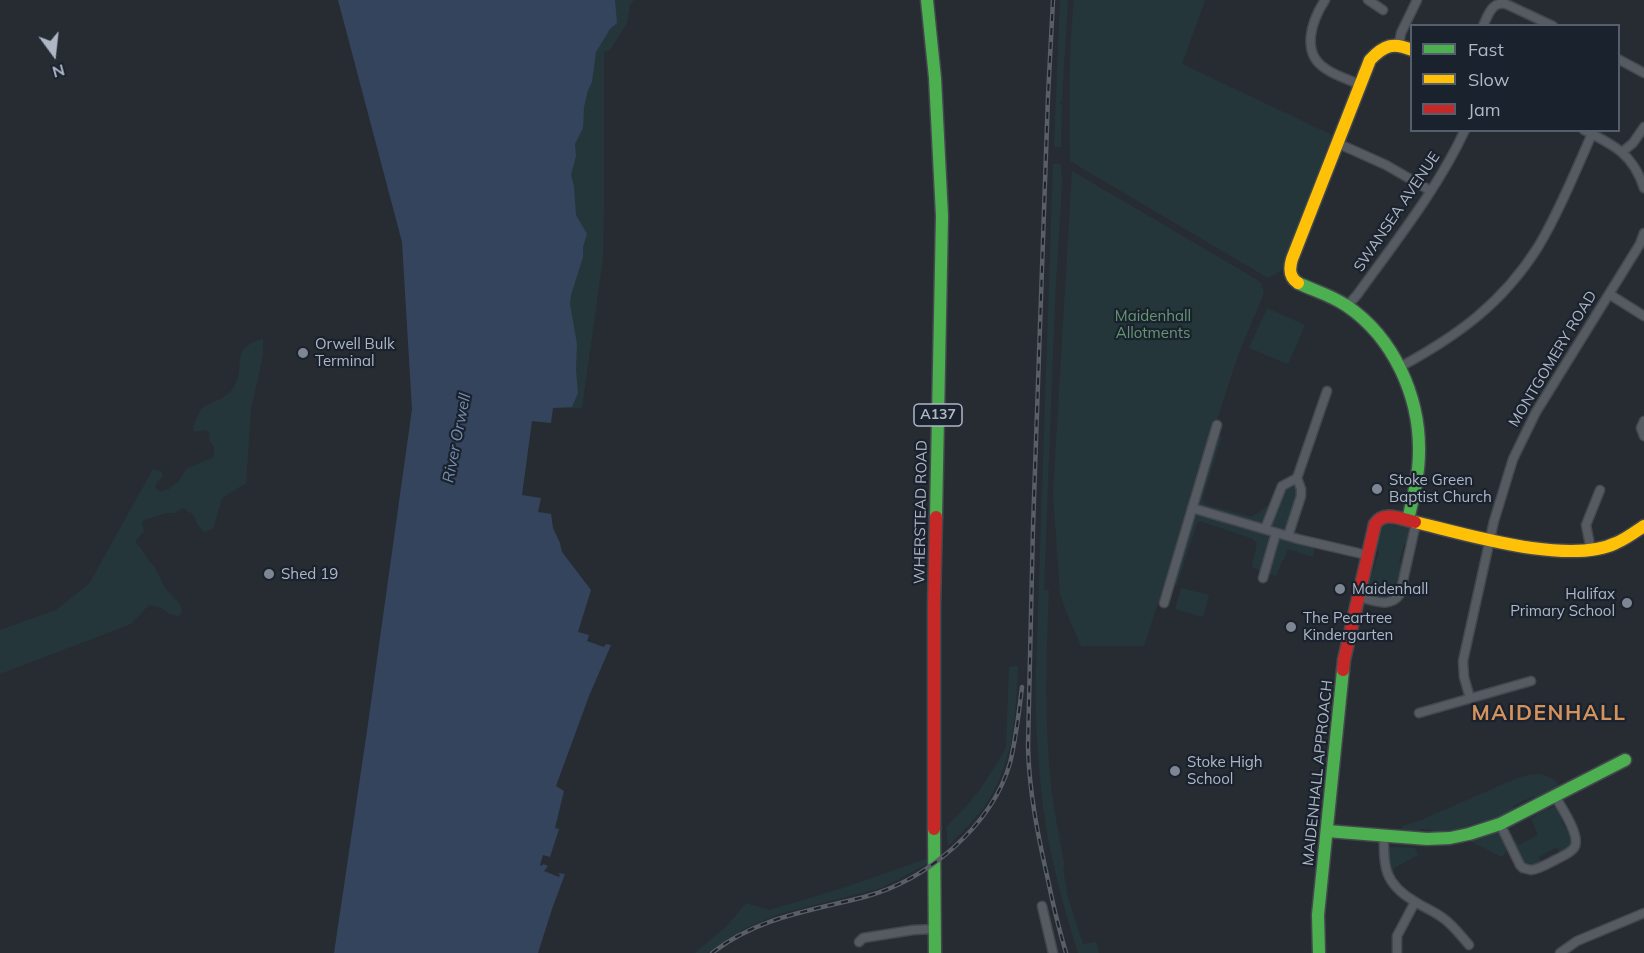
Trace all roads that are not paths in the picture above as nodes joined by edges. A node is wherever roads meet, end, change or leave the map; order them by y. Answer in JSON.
{"nodes":[{"id":1,"x":927,"y":0,"type":"edge"},
{"id":2,"x":1325,"y":0,"type":"edge"},
{"id":3,"x":1368,"y":0,"type":"edge"},
{"id":4,"x":1417,"y":0,"type":"edge"},
{"id":5,"x":1383,"y":10,"type":"dead end"},
{"id":6,"x":1484,"y":24,"type":"edge"},
{"id":7,"x":1549,"y":24,"type":"edge"},
{"id":8,"x":1399,"y":44,"type":"junction"},
{"id":9,"x":1410,"y":49,"type":"edge"},
{"id":10,"x":1620,"y":60,"type":"edge"},
{"id":11,"x":1644,"y":74,"type":"edge"},
{"id":12,"x":1361,"y":85,"type":"junction"},
{"id":13,"x":1644,"y":127,"type":"edge"},
{"id":14,"x":1464,"y":132,"type":"edge"},
{"id":15,"x":1588,"y":132,"type":"edge"},
{"id":16,"x":1337,"y":143,"type":"junction"},
{"id":17,"x":1623,"y":152,"type":"junction"},
{"id":18,"x":1644,"y":188,"type":"edge"},
{"id":19,"x":1431,"y":192,"type":"junction"},
{"id":20,"x":1644,"y":233,"type":"edge"},
{"id":21,"x":1609,"y":294,"type":"junction"},
{"id":22,"x":1347,"y":306,"type":"junction"},
{"id":23,"x":1644,"y":316,"type":"edge"},
{"id":24,"x":1400,"y":367,"type":"junction"},
{"id":25,"x":1327,"y":391,"type":"dead end"},
{"id":26,"x":1644,"y":421,"type":"edge"},
{"id":27,"x":1217,"y":425,"type":"dead end"},
{"id":28,"x":1644,"y":435,"type":"edge"},
{"id":29,"x":1297,"y":478,"type":"junction"},
{"id":30,"x":1600,"y":490,"type":"dead end"},
{"id":31,"x":1192,"y":508,"type":"junction"},
{"id":32,"x":1412,"y":522,"type":"junction"},
{"id":33,"x":1644,"y":526,"type":"edge"},
{"id":34,"x":1265,"y":529,"type":"junction"},
{"id":35,"x":1276,"y":533,"type":"junction"},
{"id":36,"x":1288,"y":536,"type":"junction"},
{"id":37,"x":1491,"y":540,"type":"junction"},
{"id":38,"x":1591,"y":550,"type":"junction"},
{"id":39,"x":1368,"y":555,"type":"junction"},
{"id":40,"x":1263,"y":578,"type":"dead end"},
{"id":41,"x":1358,"y":597,"type":"junction"},
{"id":42,"x":1164,"y":603,"type":"dead end"},
{"id":43,"x":1531,"y":681,"type":"dead end"},
{"id":44,"x":1470,"y":698,"type":"junction"},
{"id":45,"x":1419,"y":713,"type":"dead end"},
{"id":46,"x":1624,"y":760,"type":"dead end"},
{"id":47,"x":1555,"y":796,"type":"junction"},
{"id":48,"x":1500,"y":824,"type":"junction"},
{"id":49,"x":1327,"y":831,"type":"junction"},
{"id":50,"x":1384,"y":836,"type":"junction"},
{"id":51,"x":1415,"y":902,"type":"junction"},
{"id":52,"x":1042,"y":906,"type":"dead end"},
{"id":53,"x":1644,"y":913,"type":"edge"},
{"id":54,"x":934,"y":929,"type":"junction"},
{"id":55,"x":859,"y":942,"type":"dead end"},
{"id":56,"x":1469,"y":945,"type":"dead end"},
{"id":57,"x":934,"y":953,"type":"edge"},
{"id":58,"x":1053,"y":953,"type":"edge"},
{"id":59,"x":1319,"y":953,"type":"edge"},
{"id":60,"x":1397,"y":953,"type":"edge"},
{"id":61,"x":1560,"y":953,"type":"edge"}],
"edges":[{"from":1,"to":54,"type":"street","name":"WHERSTEAD ROAD","number":"A137"},
{"from":2,"to":12,"type":"street"},
{"from":3,"to":5,"type":"street"},
{"from":4,"to":8,"type":"street"},
{"from":6,"to":7,"type":"street"},
{"from":8,"to":9,"type":"street"},
{"from":8,"to":12,"type":"street"},
{"from":10,"to":11,"type":"street"},
{"from":12,"to":16,"type":"street"},
{"from":13,"to":17,"type":"street"},
{"from":14,"to":19,"type":"street","name":"SWANSEA AVENUE"},
{"from":15,"to":17,"type":"street"},
{"from":15,"to":24,"type":"street"},
{"from":16,"to":19,"type":"street"},
{"from":16,"to":22,"type":"street"},
{"from":17,"to":18,"type":"street"},
{"from":19,"to":22,"type":"street","name":"SWANSEA AVENUE"},
{"from":20,"to":21,"type":"street","name":"MONTGOMERY ROAD"},
{"from":21,"to":23,"type":"street"},
{"from":21,"to":37,"type":"street","name":"MONTGOMERY ROAD"},
{"from":22,"to":24,"type":"street"},
{"from":24,"to":32,"type":"street"},
{"from":25,"to":29,"type":"street"},
{"from":26,"to":28,"type":"street"},
{"from":27,"to":31,"type":"street"},
{"from":29,"to":34,"type":"street"},
{"from":29,"to":36,"type":"street"},
{"from":30,"to":38,"type":"street"},
{"from":31,"to":34,"type":"street"},
{"from":31,"to":42,"type":"street"},
{"from":32,"to":37,"type":"street"},
{"from":32,"to":39,"type":"street","name":"MAIDENHALL APPROACH"},
{"from":32,"to":41,"type":"street"},
{"from":33,"to":38,"type":"street"},
{"from":34,"to":35,"type":"street"},
{"from":35,"to":36,"type":"street"},
{"from":35,"to":40,"type":"street"},
{"from":36,"to":39,"type":"street"},
{"from":37,"to":38,"type":"street"},
{"from":37,"to":44,"type":"street","name":"MONTGOMERY ROAD"},
{"from":39,"to":41,"type":"street","name":"MAIDENHALL APPROACH"},
{"from":41,"to":49,"type":"street","name":"MAIDENHALL APPROACH"},
{"from":43,"to":44,"type":"street"},
{"from":44,"to":45,"type":"street"},
{"from":46,"to":47,"type":"street"},
{"from":47,"to":48,"type":"street"},
{"from":47,"to":48,"type":"street"},
{"from":48,"to":50,"type":"street"},
{"from":49,"to":50,"type":"street"},
{"from":49,"to":59,"type":"street","name":"MAIDENHALL APPROACH"},
{"from":50,"to":51,"type":"street"},
{"from":51,"to":56,"type":"street"},
{"from":51,"to":60,"type":"street"},
{"from":52,"to":58,"type":"street"},
{"from":53,"to":61,"type":"street"},
{"from":54,"to":55,"type":"street"},
{"from":54,"to":57,"type":"street","name":"WHERSTEAD ROAD","number":"A137"}]}
